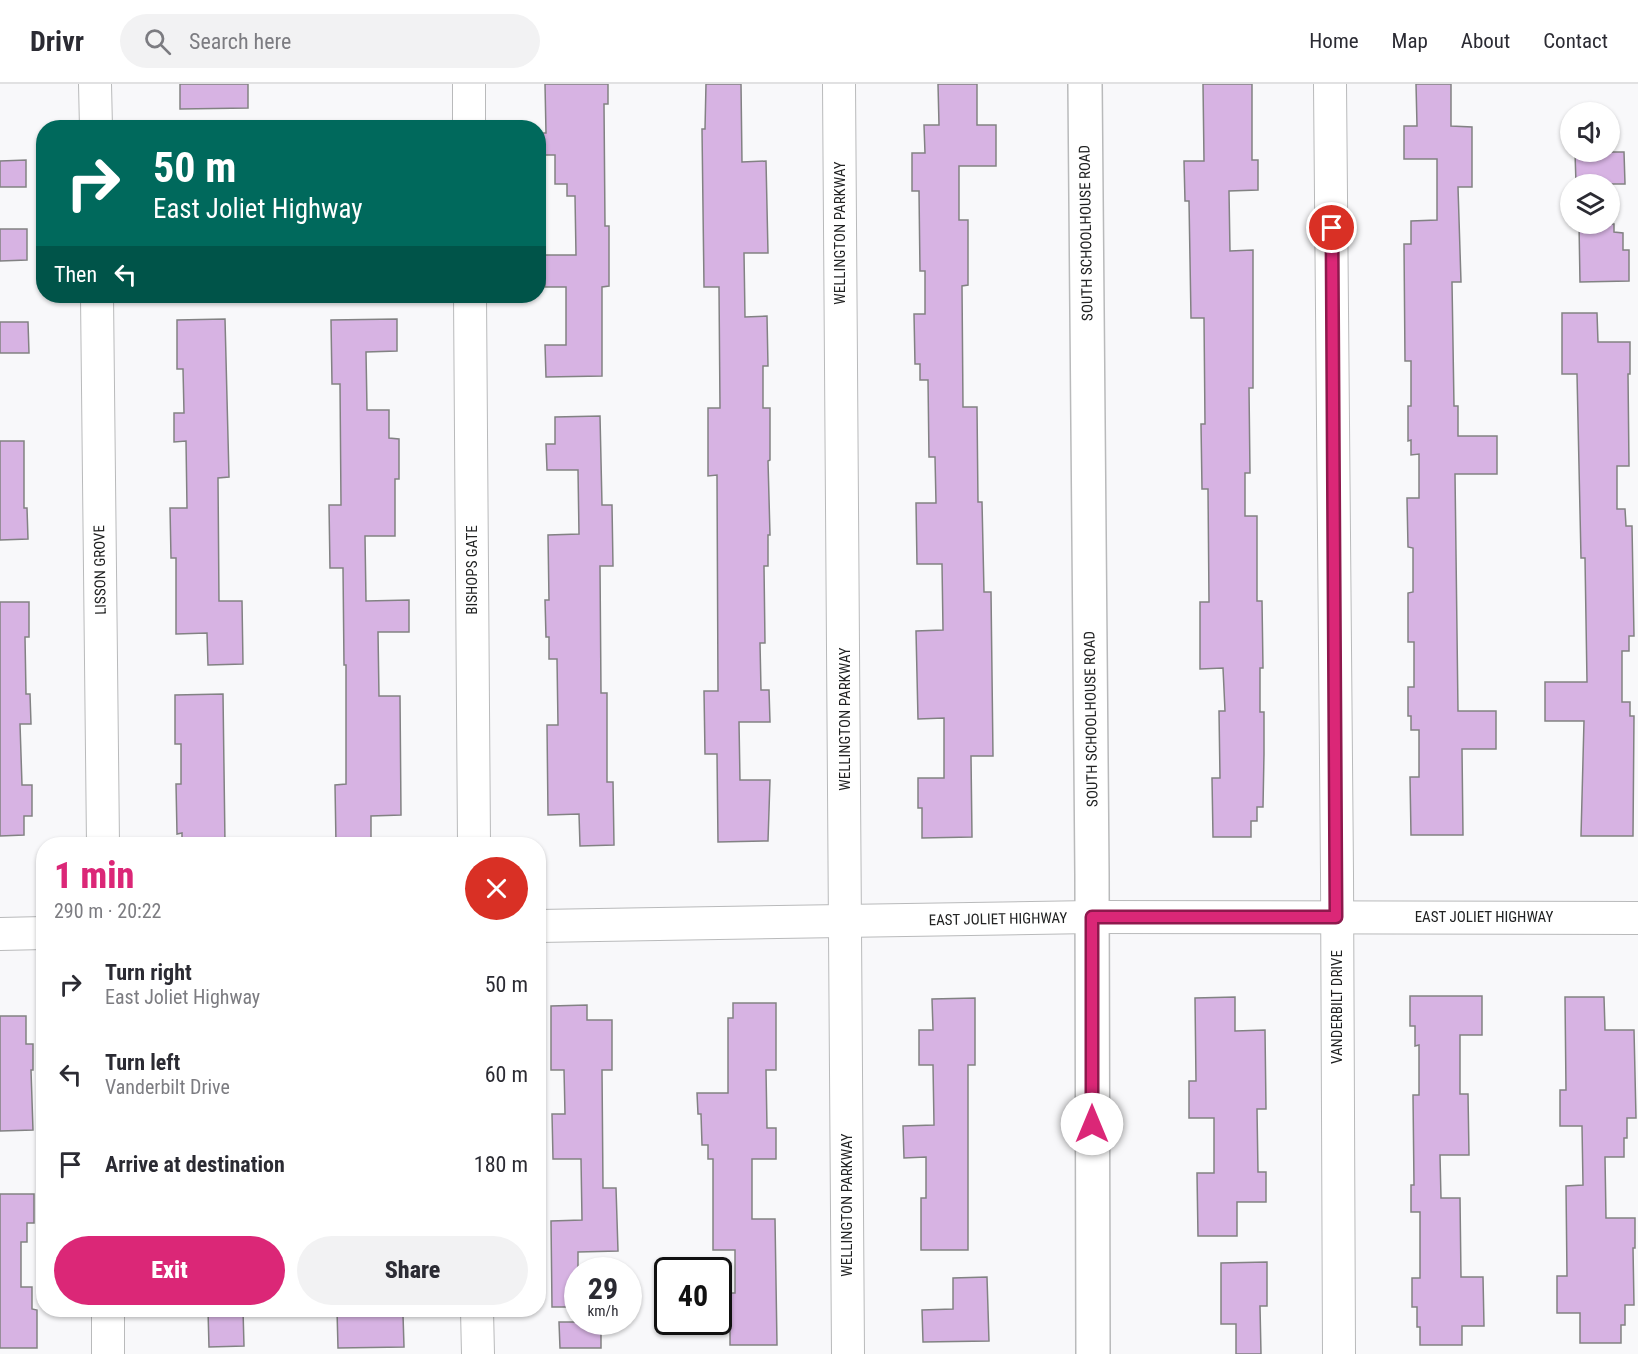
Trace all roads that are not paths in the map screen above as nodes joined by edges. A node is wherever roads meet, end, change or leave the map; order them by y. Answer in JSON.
{"nodes":[{"id":1,"x":95,"y":84,"type":"edge"},
{"id":2,"x":469,"y":84,"type":"edge"},
{"id":3,"x":839,"y":84,"type":"edge"},
{"id":4,"x":1085,"y":84,"type":"edge"},
{"id":5,"x":1330,"y":84,"type":"edge"},
{"id":6,"x":96,"y":120,"type":"edge"},
{"id":7,"x":469,"y":120,"type":"edge"},
{"id":8,"x":97,"y":303,"type":"edge"},
{"id":9,"x":470,"y":303,"type":"edge"},
{"id":10,"x":103,"y":837,"type":"edge"},
{"id":11,"x":474,"y":837,"type":"edge"},
{"id":12,"x":1092,"y":917,"type":"junction"},
{"id":13,"x":1336,"y":917,"type":"junction"},
{"id":14,"x":1638,"y":918,"type":"edge"},
{"id":15,"x":845,"y":922,"type":"junction"},
{"id":16,"x":546,"y":926,"type":"edge"},
{"id":17,"x":36,"y":933,"type":"edge"},
{"id":18,"x":0,"y":934,"type":"edge"},
{"id":19,"x":108,"y":1317,"type":"edge"},
{"id":20,"x":477,"y":1317,"type":"edge"},
{"id":21,"x":108,"y":1354,"type":"edge"},
{"id":22,"x":478,"y":1354,"type":"edge"},
{"id":23,"x":848,"y":1354,"type":"edge"},
{"id":24,"x":1093,"y":1354,"type":"edge"},
{"id":25,"x":1339,"y":1354,"type":"edge"}],
"edges":[{"from":1,"to":6,"type":"street"},
{"from":2,"to":7,"type":"street"},
{"from":3,"to":15,"type":"street","name":"WELLINGTON PARKWAY"},
{"from":4,"to":12,"type":"street","name":"SOUTH SCHOOLHOUSE ROAD"},
{"from":5,"to":13,"type":"street","name":"VANDERBILT DRIVE"},
{"from":8,"to":10,"type":"street","name":"LISSON GROVE"},
{"from":9,"to":11,"type":"street","name":"BISHOPS GATE"},
{"from":12,"to":13,"type":"street","name":"EAST JOLIET HIGHWAY"},
{"from":12,"to":15,"type":"street","name":"EAST JOLIET HIGHWAY"},
{"from":12,"to":24,"type":"street","name":"SOUTH SCHOOLHOUSE ROAD"},
{"from":13,"to":14,"type":"street","name":"EAST JOLIET HIGHWAY"},
{"from":13,"to":25,"type":"street","name":"VANDERBILT DRIVE"},
{"from":15,"to":16,"type":"street","name":"EAST JOLIET HIGHWAY"},
{"from":15,"to":23,"type":"street","name":"WELLINGTON PARKWAY"},
{"from":17,"to":18,"type":"street"},
{"from":19,"to":21,"type":"street"},
{"from":20,"to":22,"type":"street"}]}
